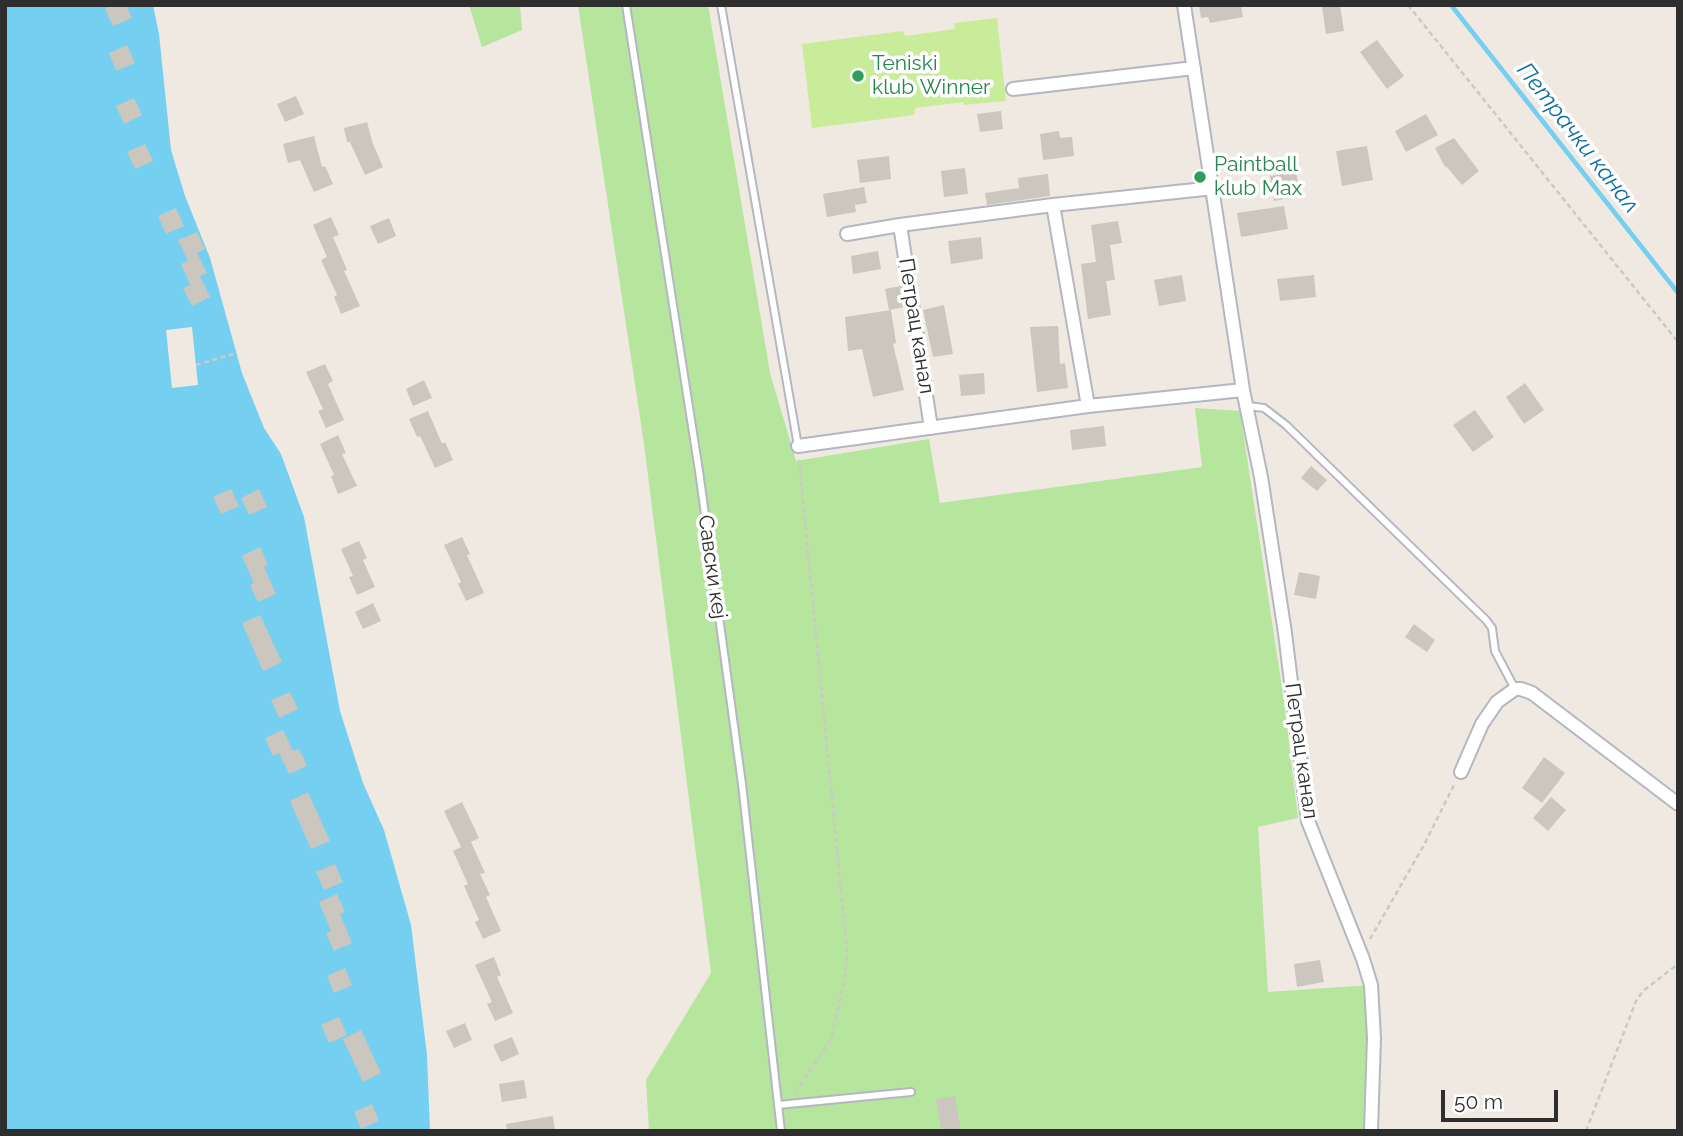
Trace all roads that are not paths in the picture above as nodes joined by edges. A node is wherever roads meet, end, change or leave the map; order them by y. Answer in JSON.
{"nodes":[{"id":1,"x":626,"y":5,"type":"edge"},
{"id":2,"x":721,"y":5,"type":"edge"},
{"id":3,"x":1184,"y":5,"type":"edge"},
{"id":4,"x":1194,"y":68,"type":"junction"},
{"id":5,"x":1013,"y":89,"type":"dead end"},
{"id":6,"x":1213,"y":188,"type":"junction"},
{"id":7,"x":1053,"y":205,"type":"junction"},
{"id":8,"x":900,"y":225,"type":"junction"},
{"id":9,"x":846,"y":234,"type":"dead end"},
{"id":10,"x":1244,"y":390,"type":"junction"},
{"id":11,"x":1088,"y":406,"type":"junction"},
{"id":12,"x":1248,"y":406,"type":"junction"},
{"id":13,"x":932,"y":428,"type":"junction"},
{"id":14,"x":798,"y":446,"type":"joint"},
{"id":15,"x":1515,"y":689,"type":"junction"},
{"id":16,"x":1461,"y":772,"type":"road end"},
{"id":17,"x":1678,"y":804,"type":"edge"},
{"id":18,"x":911,"y":1092,"type":"dead end"},
{"id":19,"x":782,"y":1105,"type":"junction"},
{"id":20,"x":781,"y":1131,"type":"edge"},
{"id":21,"x":1371,"y":1131,"type":"edge"}],
"edges":[{"from":1,"to":19,"type":"lane","name":"Савски кеј"},
{"from":2,"to":14,"type":"lane"},
{"from":3,"to":4,"type":"street","name":"Петрац канал"},
{"from":4,"to":5,"type":"street"},
{"from":4,"to":6,"type":"street","name":"Петрац канал"},
{"from":6,"to":7,"type":"street"},
{"from":6,"to":10,"type":"street","name":"Петрац канал"},
{"from":7,"to":8,"type":"street"},
{"from":7,"to":11,"type":"street"},
{"from":8,"to":9,"type":"street"},
{"from":8,"to":13,"type":"street","name":"Петрац канал"},
{"from":10,"to":11,"type":"street"},
{"from":10,"to":12,"type":"street","name":"Петрац канал"},
{"from":11,"to":13,"type":"street"},
{"from":12,"to":15,"type":"lane"},
{"from":12,"to":21,"type":"street","name":"Петрац канал"},
{"from":13,"to":14,"type":"street"},
{"from":15,"to":16,"type":"street"},
{"from":15,"to":17,"type":"street"},
{"from":18,"to":19,"type":"lane"},
{"from":19,"to":20,"type":"lane","name":"Савски кеј"}]}
